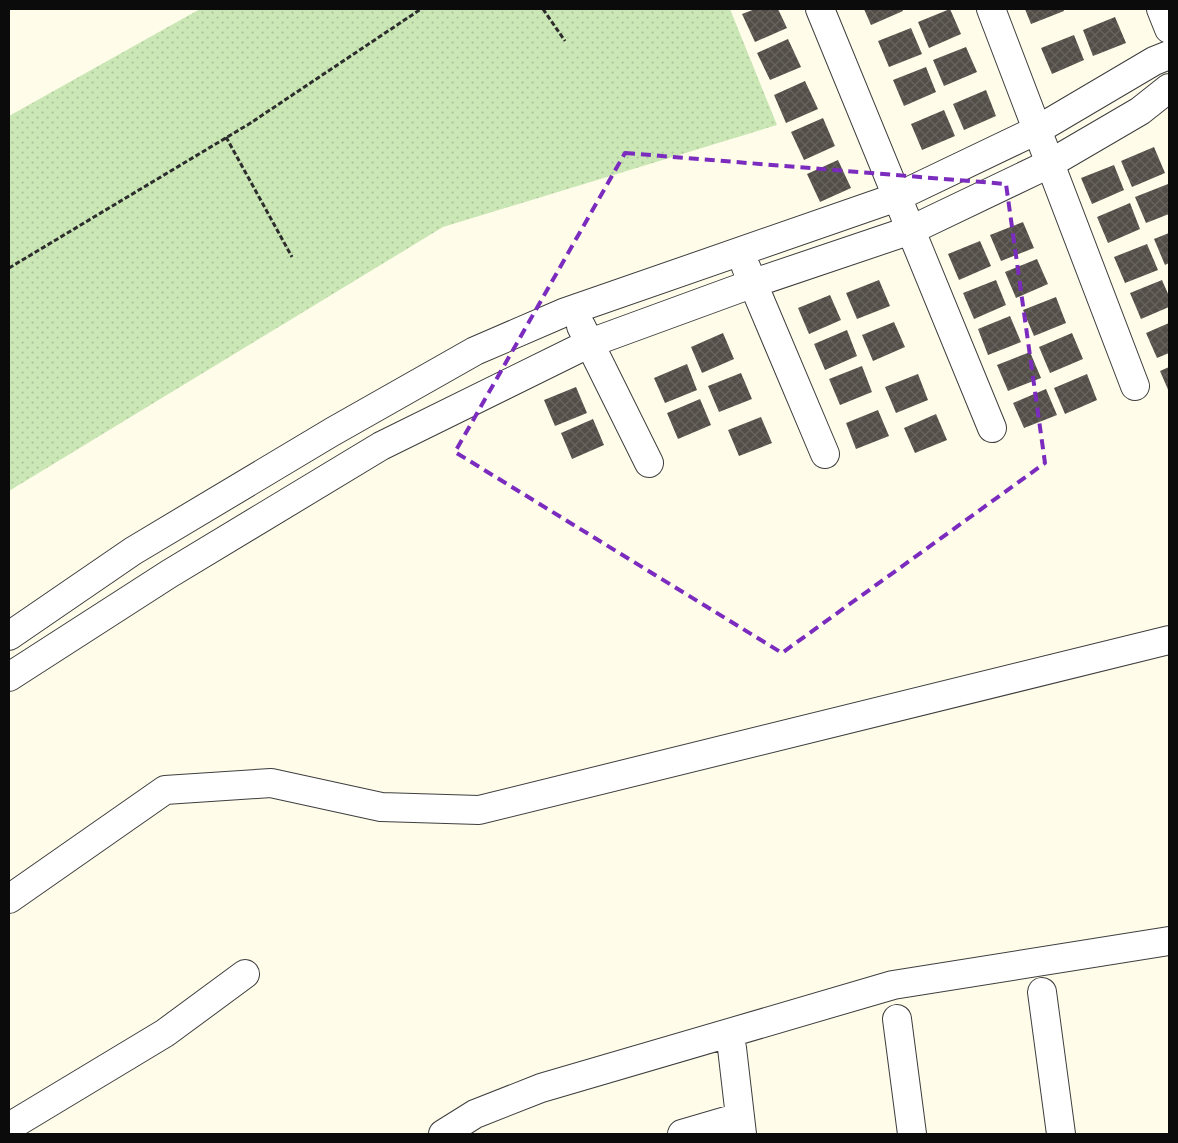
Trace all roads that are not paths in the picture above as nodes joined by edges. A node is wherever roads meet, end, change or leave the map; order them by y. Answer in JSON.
{"nodes":[{"id":1,"x":820,"y":9,"type":"edge"},
{"id":2,"x":991,"y":9,"type":"edge"},
{"id":3,"x":1161,"y":9,"type":"edge"},
{"id":4,"x":1169,"y":29,"type":"edge"},
{"id":5,"x":1162,"y":58,"type":"edge"},
{"id":6,"x":1168,"y":91,"type":"edge"},
{"id":7,"x":1037,"y":130,"type":"junction"},
{"id":8,"x":1051,"y":163,"type":"junction"},
{"id":9,"x":897,"y":197,"type":"junction"},
{"id":10,"x":911,"y":230,"type":"junction"},
{"id":11,"x":740,"y":252,"type":"junction"},
{"id":12,"x":754,"y":283,"type":"junction"},
{"id":13,"x":573,"y":309,"type":"junction"},
{"id":14,"x":590,"y":343,"type":"junction"},
{"id":15,"x":1135,"y":386,"type":"dead end"},
{"id":16,"x":992,"y":428,"type":"dead end"},
{"id":17,"x":825,"y":454,"type":"dead end"},
{"id":18,"x":650,"y":463,"type":"dead end"},
{"id":19,"x":9,"y":636,"type":"edge"},
{"id":20,"x":1169,"y":640,"type":"edge"},
{"id":21,"x":9,"y":677,"type":"edge"},
{"id":22,"x":9,"y":899,"type":"edge"},
{"id":23,"x":1169,"y":941,"type":"edge"},
{"id":24,"x":245,"y":974,"type":"dead end"},
{"id":25,"x":1042,"y":992,"type":"dead end"},
{"id":26,"x":897,"y":1019,"type":"dead end"},
{"id":27,"x":732,"y":1048,"type":"dead end"},
{"id":28,"x":741,"y":1126,"type":"edge"},
{"id":29,"x":9,"y":1127,"type":"edge"},
{"id":30,"x":443,"y":1134,"type":"edge"},
{"id":31,"x":682,"y":1134,"type":"edge"},
{"id":32,"x":912,"y":1134,"type":"edge"},
{"id":33,"x":1061,"y":1134,"type":"edge"}],
"edges":[{"from":1,"to":9,"type":"street"},
{"from":2,"to":7,"type":"street"},
{"from":3,"to":4,"type":"street"},
{"from":5,"to":6,"type":"street"},
{"from":5,"to":7,"type":"street"},
{"from":6,"to":8,"type":"street"},
{"from":7,"to":8,"type":"street"},
{"from":7,"to":9,"type":"street"},
{"from":8,"to":10,"type":"street"},
{"from":8,"to":15,"type":"street"},
{"from":9,"to":10,"type":"street"},
{"from":9,"to":11,"type":"street"},
{"from":10,"to":12,"type":"street"},
{"from":10,"to":16,"type":"street"},
{"from":11,"to":12,"type":"street"},
{"from":11,"to":13,"type":"street"},
{"from":12,"to":14,"type":"street"},
{"from":12,"to":17,"type":"street"},
{"from":13,"to":14,"type":"street"},
{"from":13,"to":19,"type":"street"},
{"from":14,"to":18,"type":"street"},
{"from":14,"to":21,"type":"street"},
{"from":20,"to":22,"type":"street"},
{"from":23,"to":30,"type":"street"},
{"from":24,"to":29,"type":"street"},
{"from":25,"to":33,"type":"street"},
{"from":26,"to":32,"type":"street"},
{"from":27,"to":28,"type":"street"},
{"from":28,"to":31,"type":"street"}]}
